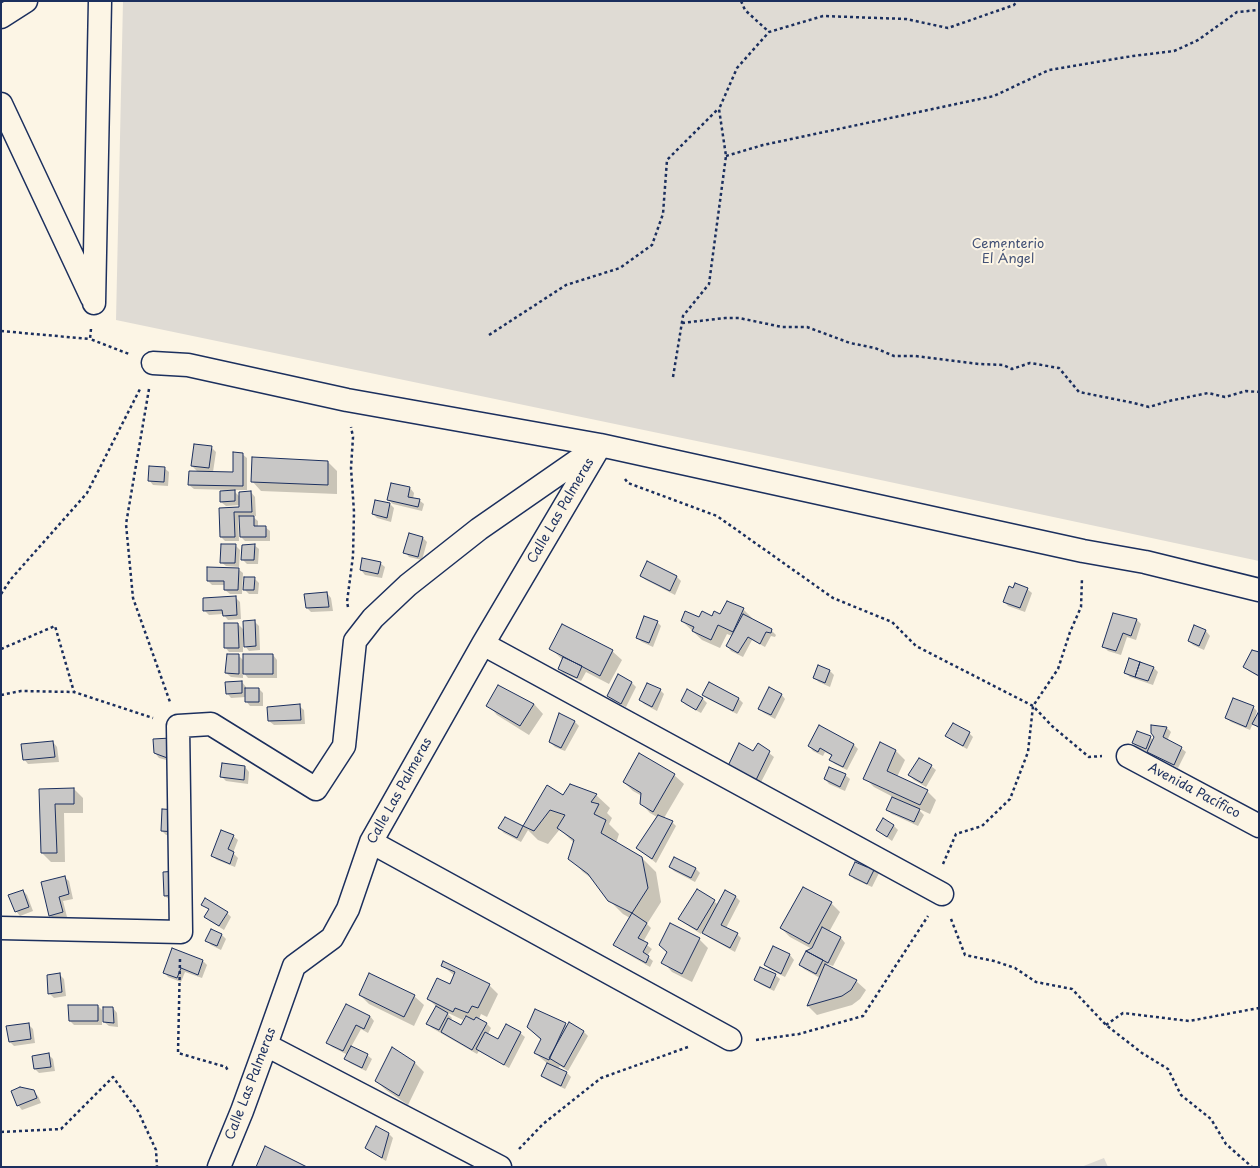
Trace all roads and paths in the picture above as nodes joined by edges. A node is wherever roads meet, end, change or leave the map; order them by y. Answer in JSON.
{"nodes":[{"id":1,"x":26,"y":1,"type":"edge"},
{"id":2,"x":100,"y":1,"type":"edge"},
{"id":3,"x":741,"y":1,"type":"edge"},
{"id":4,"x":1018,"y":1,"type":"edge"},
{"id":5,"x":1259,"y":10,"type":"edge"},
{"id":6,"x":1,"y":17,"type":"edge"},
{"id":7,"x":769,"y":32,"type":"junction"},
{"id":8,"x":1,"y":104,"type":"edge"},
{"id":9,"x":719,"y":109,"type":"junction"},
{"id":10,"x":726,"y":156,"type":"junction"},
{"id":11,"x":94,"y":303,"type":"junction"},
{"id":12,"x":682,"y":324,"type":"junction"},
{"id":13,"x":1,"y":331,"type":"edge"},
{"id":14,"x":489,"y":335,"type":"dead end"},
{"id":15,"x":90,"y":339,"type":"junction"},
{"id":16,"x":153,"y":363,"type":"junction"},
{"id":17,"x":672,"y":377,"type":"dead end"},
{"id":18,"x":1259,"y":392,"type":"edge"},
{"id":19,"x":347,"y":400,"type":"junction"},
{"id":20,"x":600,"y":444,"type":"junction"},
{"id":21,"x":624,"y":477,"type":"dead end"},
{"id":22,"x":1083,"y":551,"type":"junction"},
{"id":23,"x":1259,"y":590,"type":"edge"},
{"id":24,"x":1,"y":594,"type":"edge"},
{"id":25,"x":354,"y":641,"type":"junction"},
{"id":26,"x":483,"y":644,"type":"junction"},
{"id":27,"x":1,"y":649,"type":"edge"},
{"id":28,"x":74,"y":692,"type":"junction"},
{"id":29,"x":1,"y":695,"type":"edge"},
{"id":30,"x":1032,"y":706,"type":"junction"},
{"id":31,"x":178,"y":726,"type":"junction"},
{"id":32,"x":1128,"y":756,"type":"joint"},
{"id":33,"x":1259,"y":826,"type":"edge"},
{"id":34,"x":371,"y":842,"type":"junction"},
{"id":35,"x":942,"y":894,"type":"junction"},
{"id":36,"x":1,"y":928,"type":"edge"},
{"id":37,"x":181,"y":932,"type":"junction"},
{"id":38,"x":1259,"y":1008,"type":"edge"},
{"id":39,"x":1106,"y":1025,"type":"junction"},
{"id":40,"x":730,"y":1040,"type":"junction"},
{"id":41,"x":266,"y":1045,"type":"junction"},
{"id":42,"x":242,"y":1111,"type":"junction"},
{"id":43,"x":1,"y":1132,"type":"edge"},
{"id":44,"x":518,"y":1151,"type":"dead end"},
{"id":45,"x":157,"y":1167,"type":"edge"},
{"id":46,"x":219,"y":1167,"type":"edge"},
{"id":47,"x":500,"y":1167,"type":"edge"},
{"id":48,"x":1252,"y":1167,"type":"edge"}],
"edges":[{"from":1,"to":6,"type":"street"},
{"from":2,"to":11,"type":"street"},
{"from":3,"to":7,"type":"path"},
{"from":4,"to":7,"type":"path"},
{"from":5,"to":10,"type":"path"},
{"from":7,"to":9,"type":"path"},
{"from":8,"to":11,"type":"street"},
{"from":9,"to":10,"type":"path"},
{"from":9,"to":14,"type":"path"},
{"from":10,"to":12,"type":"path"},
{"from":11,"to":15,"type":"path"},
{"from":12,"to":17,"type":"path"},
{"from":12,"to":18,"type":"path"},
{"from":13,"to":15,"type":"path"},
{"from":15,"to":16,"type":"path"},
{"from":16,"to":19,"type":"street"},
{"from":16,"to":24,"type":"path"},
{"from":16,"to":31,"type":"path"},
{"from":19,"to":20,"type":"street"},
{"from":19,"to":25,"type":"path"},
{"from":20,"to":22,"type":"street"},
{"from":20,"to":25,"type":"street"},
{"from":20,"to":26,"type":"street","name":"Calle Las Palmeras"},
{"from":21,"to":30,"type":"path"},
{"from":22,"to":23,"type":"street"},
{"from":22,"to":30,"type":"path"},
{"from":25,"to":31,"type":"street"},
{"from":26,"to":34,"type":"street","name":"Calle Las Palmeras"},
{"from":26,"to":35,"type":"street"},
{"from":27,"to":28,"type":"path"},
{"from":28,"to":29,"type":"path"},
{"from":28,"to":31,"type":"path"},
{"from":30,"to":32,"type":"path"},
{"from":30,"to":35,"type":"path"},
{"from":31,"to":37,"type":"street"},
{"from":32,"to":33,"type":"street","name":"Avenida Pacífico"},
{"from":34,"to":40,"type":"street"},
{"from":34,"to":41,"type":"street","name":"Calle Las Palmeras"},
{"from":35,"to":39,"type":"path"},
{"from":35,"to":40,"type":"path"},
{"from":36,"to":37,"type":"street"},
{"from":37,"to":42,"type":"path"},
{"from":38,"to":39,"type":"path"},
{"from":39,"to":48,"type":"path"},
{"from":40,"to":44,"type":"path"},
{"from":41,"to":42,"type":"street","name":"Calle Las Palmeras"},
{"from":41,"to":47,"type":"street"},
{"from":42,"to":46,"type":"street","name":"Calle Las Palmeras"},
{"from":43,"to":45,"type":"path"}]}
